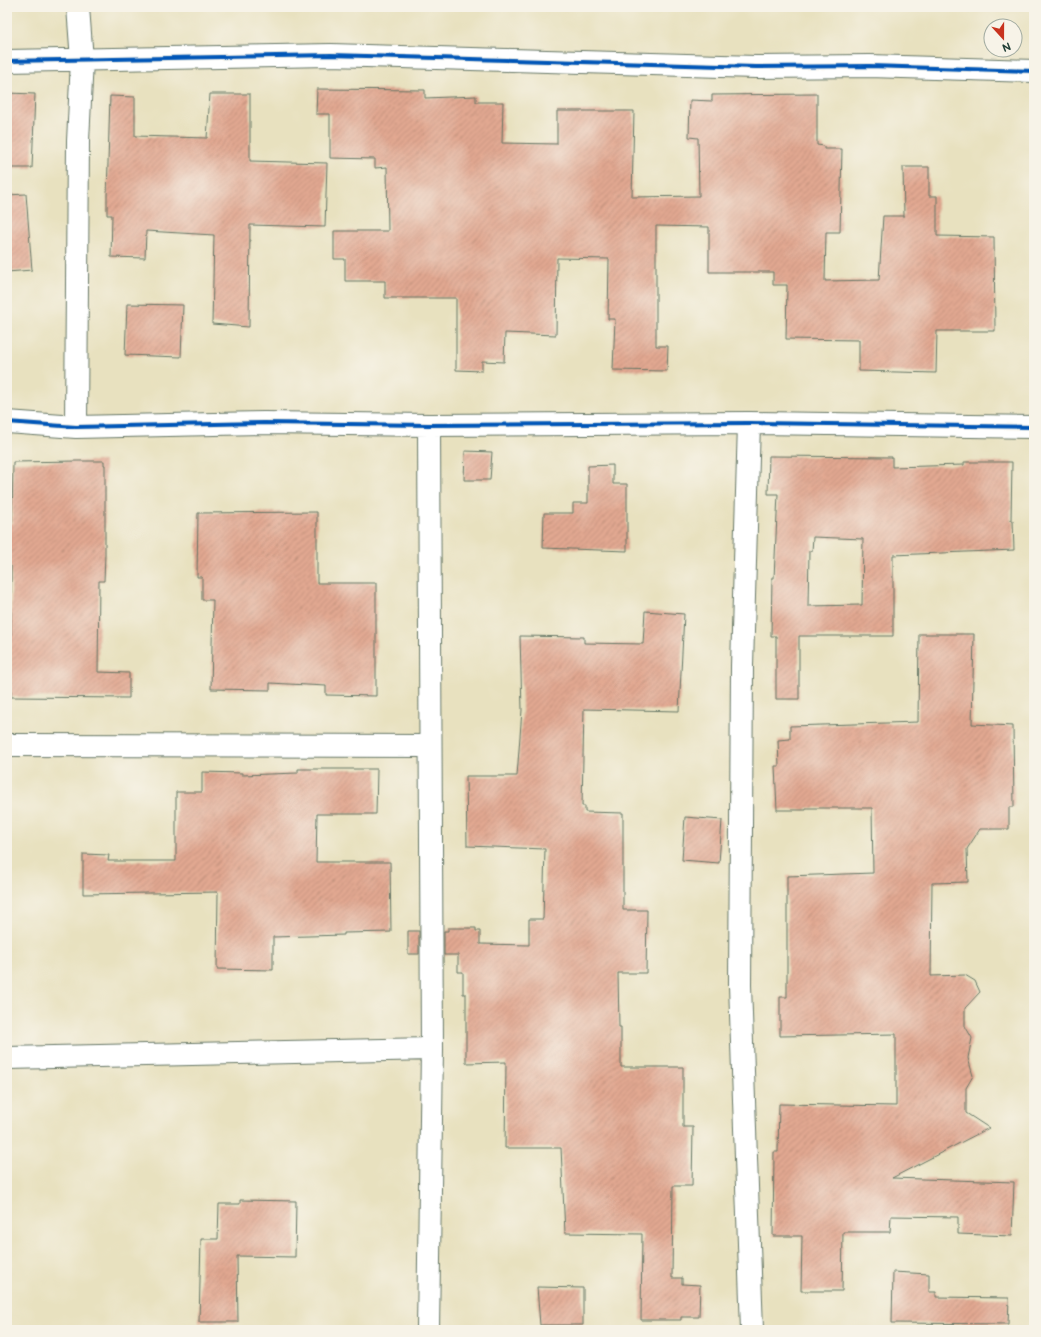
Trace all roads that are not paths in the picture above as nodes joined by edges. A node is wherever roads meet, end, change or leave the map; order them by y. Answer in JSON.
{"nodes":[{"id":1,"x":78,"y":7,"type":"edge"},
{"id":2,"x":7,"y":60,"type":"edge"},
{"id":3,"x":82,"y":60,"type":"junction"},
{"id":4,"x":1034,"y":72,"type":"edge"},
{"id":5,"x":7,"y":422,"type":"edge"},
{"id":6,"x":749,"y":422,"type":"junction"},
{"id":7,"x":429,"y":425,"type":"junction"},
{"id":8,"x":76,"y":427,"type":"junction"},
{"id":9,"x":1034,"y":427,"type":"edge"},
{"id":10,"x":7,"y":745,"type":"edge"},
{"id":11,"x":430,"y":746,"type":"junction"},
{"id":12,"x":432,"y":1049,"type":"junction"},
{"id":13,"x":7,"y":1058,"type":"edge"},
{"id":14,"x":428,"y":1330,"type":"edge"},
{"id":15,"x":752,"y":1330,"type":"edge"}],
"edges":[{"from":1,"to":3,"type":"street"},
{"from":2,"to":3,"type":"street"},
{"from":3,"to":4,"type":"street"},
{"from":3,"to":8,"type":"street"},
{"from":5,"to":8,"type":"street"},
{"from":6,"to":7,"type":"street"},
{"from":6,"to":9,"type":"street"},
{"from":6,"to":15,"type":"street"},
{"from":7,"to":8,"type":"street"},
{"from":7,"to":11,"type":"street"},
{"from":10,"to":11,"type":"street"},
{"from":11,"to":12,"type":"street"},
{"from":12,"to":13,"type":"street"},
{"from":12,"to":14,"type":"street"}]}
